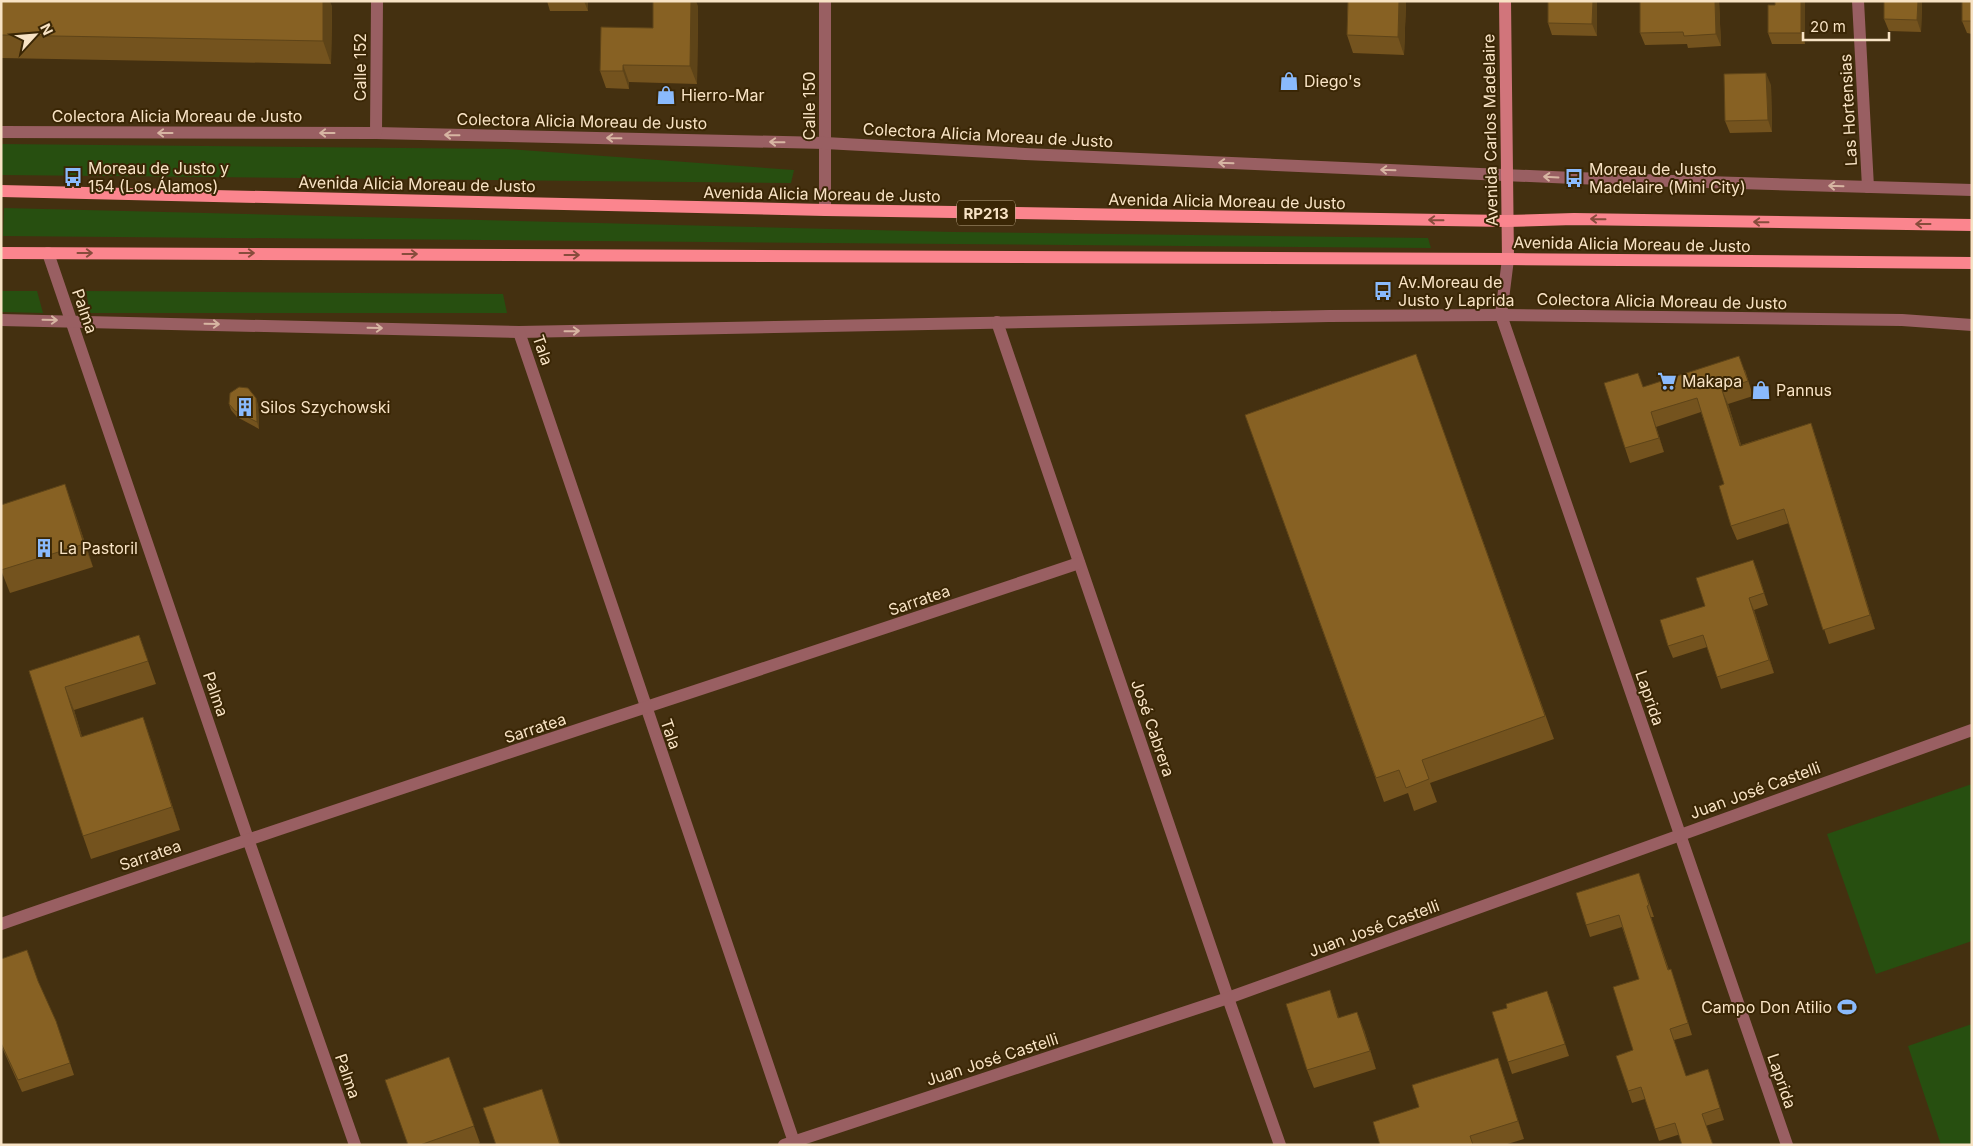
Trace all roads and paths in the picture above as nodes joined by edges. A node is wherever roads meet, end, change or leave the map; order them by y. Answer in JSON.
{"nodes":[{"id":1,"x":377,"y":1,"type":"edge"},
{"id":2,"x":825,"y":1,"type":"edge"},
{"id":3,"x":1505,"y":1,"type":"edge"},
{"id":4,"x":1858,"y":1,"type":"edge"},
{"id":5,"x":1,"y":132,"type":"edge"},
{"id":6,"x":376,"y":133,"type":"junction"},
{"id":7,"x":825,"y":143,"type":"junction"},
{"id":8,"x":1507,"y":175,"type":"junction"},
{"id":9,"x":1868,"y":187,"type":"junction"},
{"id":10,"x":1972,"y":190,"type":"edge"},
{"id":11,"x":1,"y":191,"type":"edge"},
{"id":12,"x":825,"y":210,"type":"junction"},
{"id":13,"x":1508,"y":221,"type":"junction"},
{"id":14,"x":1972,"y":224,"type":"edge"},
{"id":15,"x":1,"y":253,"type":"edge"},
{"id":16,"x":48,"y":253,"type":"junction"},
{"id":17,"x":1508,"y":259,"type":"junction"},
{"id":18,"x":1972,"y":263,"type":"edge"},
{"id":19,"x":1501,"y":315,"type":"junction"},
{"id":20,"x":1,"y":320,"type":"edge"},
{"id":21,"x":71,"y":320,"type":"junction"},
{"id":22,"x":997,"y":322,"type":"junction"},
{"id":23,"x":1972,"y":325,"type":"edge"},
{"id":24,"x":520,"y":332,"type":"junction"},
{"id":25,"x":1079,"y":563,"type":"junction"},
{"id":26,"x":646,"y":708,"type":"junction"},
{"id":27,"x":1972,"y":730,"type":"edge"},
{"id":28,"x":1680,"y":834,"type":"junction"},
{"id":29,"x":248,"y":839,"type":"junction"},
{"id":30,"x":1,"y":924,"type":"edge"},
{"id":31,"x":1228,"y":998,"type":"junction"},
{"id":32,"x":791,"y":1144,"type":"edge"},
{"id":33,"x":355,"y":1145,"type":"edge"},
{"id":34,"x":1280,"y":1145,"type":"edge"},
{"id":35,"x":1787,"y":1145,"type":"edge"}],
"edges":[{"from":1,"to":6,"type":"street","name":"Calle 152"},
{"from":2,"to":7,"type":"street","name":"Calle 150"},
{"from":3,"to":8,"type":"main road","name":"Avenida Carlos Madelaire"},
{"from":4,"to":9,"type":"street","name":"Las Hortensias"},
{"from":6,"to":5,"type":"street","name":"Colectora Alicia Moreau de Justo","one_way":true},
{"from":7,"to":6,"type":"street","name":"Colectora Alicia Moreau de Justo","one_way":true},
{"from":8,"to":7,"type":"street","name":"Colectora Alicia Moreau de Justo","one_way":true},
{"from":7,"to":12,"type":"street","name":"Calle 150"},
{"from":9,"to":8,"type":"street","name":"Colectora Alicia Moreau de Justo","one_way":true},
{"from":8,"to":13,"type":"main road","name":"Avenida Carlos Madelaire"},
{"from":9,"to":10,"type":"street","name":"Colectora Alicia Moreau de Justo"},
{"from":11,"to":12,"type":"main road","name":"Avenida Alicia Moreau de Justo","number":"RP213"},
{"from":13,"to":12,"type":"main road","name":"Avenida Alicia Moreau de Justo","number":"RP213","one_way":true},
{"from":14,"to":13,"type":"main road","name":"Avenida Alicia Moreau de Justo","number":"RP213","one_way":true},
{"from":13,"to":17,"type":"main road","name":"Avenida Carlos Madelaire"},
{"from":15,"to":16,"type":"main road","name":"Avenida Alicia Moreau de Justo"},
{"from":16,"to":17,"type":"main road","name":"Avenida Alicia Moreau de Justo","one_way":true},
{"from":16,"to":21,"type":"street","name":"Palma"},
{"from":17,"to":18,"type":"main road","name":"Avenida Alicia Moreau de Justo"},
{"from":17,"to":19,"type":"street","name":"Laprida"},
{"from":19,"to":22,"type":"street","name":"Colectora Alicia Moreau de Justo"},
{"from":19,"to":23,"type":"street","name":"Colectora Alicia Moreau de Justo"},
{"from":19,"to":28,"type":"street","name":"Laprida"},
{"from":20,"to":21,"type":"street","name":"Colectora Alicia Moreau de Justo","one_way":true},
{"from":21,"to":24,"type":"street","name":"Colectora Alicia Moreau de Justo","one_way":true},
{"from":21,"to":29,"type":"street","name":"Palma"},
{"from":24,"to":22,"type":"street","name":"Colectora Alicia Moreau de Justo","one_way":true},
{"from":22,"to":25,"type":"street","name":"José Cabrera"},
{"from":24,"to":26,"type":"street","name":"Tala"},
{"from":25,"to":26,"type":"street","name":"Sarratea"},
{"from":25,"to":31,"type":"street","name":"José Cabrera"},
{"from":26,"to":29,"type":"street","name":"Sarratea"},
{"from":26,"to":32,"type":"street","name":"Tala"},
{"from":27,"to":28,"type":"street","name":"Juan José Castelli"},
{"from":28,"to":31,"type":"street","name":"Juan José Castelli"},
{"from":28,"to":35,"type":"street","name":"Laprida"},
{"from":29,"to":30,"type":"street","name":"Sarratea"},
{"from":29,"to":33,"type":"street","name":"Palma"},
{"from":31,"to":32,"type":"street","name":"Juan José Castelli"},
{"from":31,"to":34,"type":"street","name":"José Cabrera"}]}
